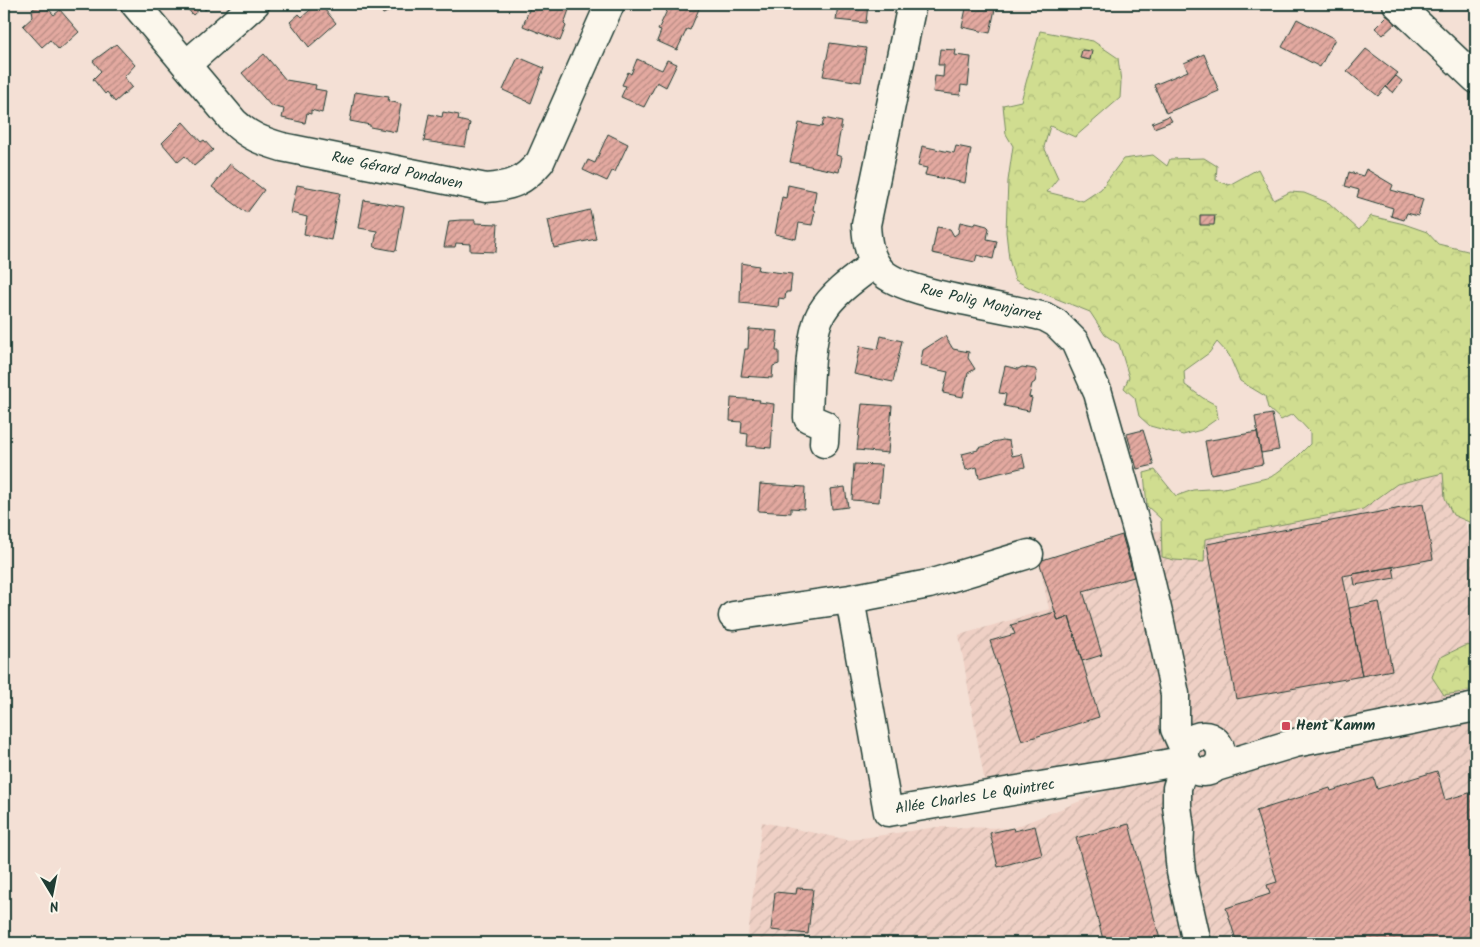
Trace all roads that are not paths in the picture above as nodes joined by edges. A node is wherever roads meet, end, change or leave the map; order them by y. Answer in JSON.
{"nodes":[{"id":1,"x":135,"y":4,"type":"edge"},
{"id":2,"x":255,"y":4,"type":"edge"},
{"id":3,"x":610,"y":4,"type":"edge"},
{"id":4,"x":912,"y":4,"type":"edge"},
{"id":5,"x":1397,"y":4,"type":"edge"},
{"id":6,"x":186,"y":65,"type":"junction"},
{"id":7,"x":1476,"y":79,"type":"edge"},
{"id":8,"x":876,"y":263,"type":"junction"},
{"id":9,"x":824,"y":443,"type":"dead end"},
{"id":10,"x":1029,"y":554,"type":"dead end"},
{"id":11,"x":850,"y":599,"type":"junction"},
{"id":12,"x":733,"y":616,"type":"dead end"},
{"id":13,"x":1476,"y":707,"type":"edge"},
{"id":14,"x":1201,"y":756,"type":"junction"},
{"id":15,"x":1197,"y":943,"type":"edge"}],
"edges":[{"from":1,"to":6,"type":"street","name":"Rue Gérard Pondaven"},
{"from":2,"to":6,"type":"street"},
{"from":3,"to":6,"type":"street","name":"Rue Gérard Pondaven"},
{"from":4,"to":8,"type":"street","name":"Rue Polig Monjarret"},
{"from":5,"to":7,"type":"street"},
{"from":8,"to":9,"type":"street"},
{"from":8,"to":14,"type":"street","name":"Rue Polig Monjarret"},
{"from":10,"to":11,"type":"street"},
{"from":11,"to":12,"type":"street"},
{"from":11,"to":14,"type":"street","name":"Allée Charles Le Quintrec"},
{"from":13,"to":14,"type":"street"},
{"from":14,"to":15,"type":"street"}]}
